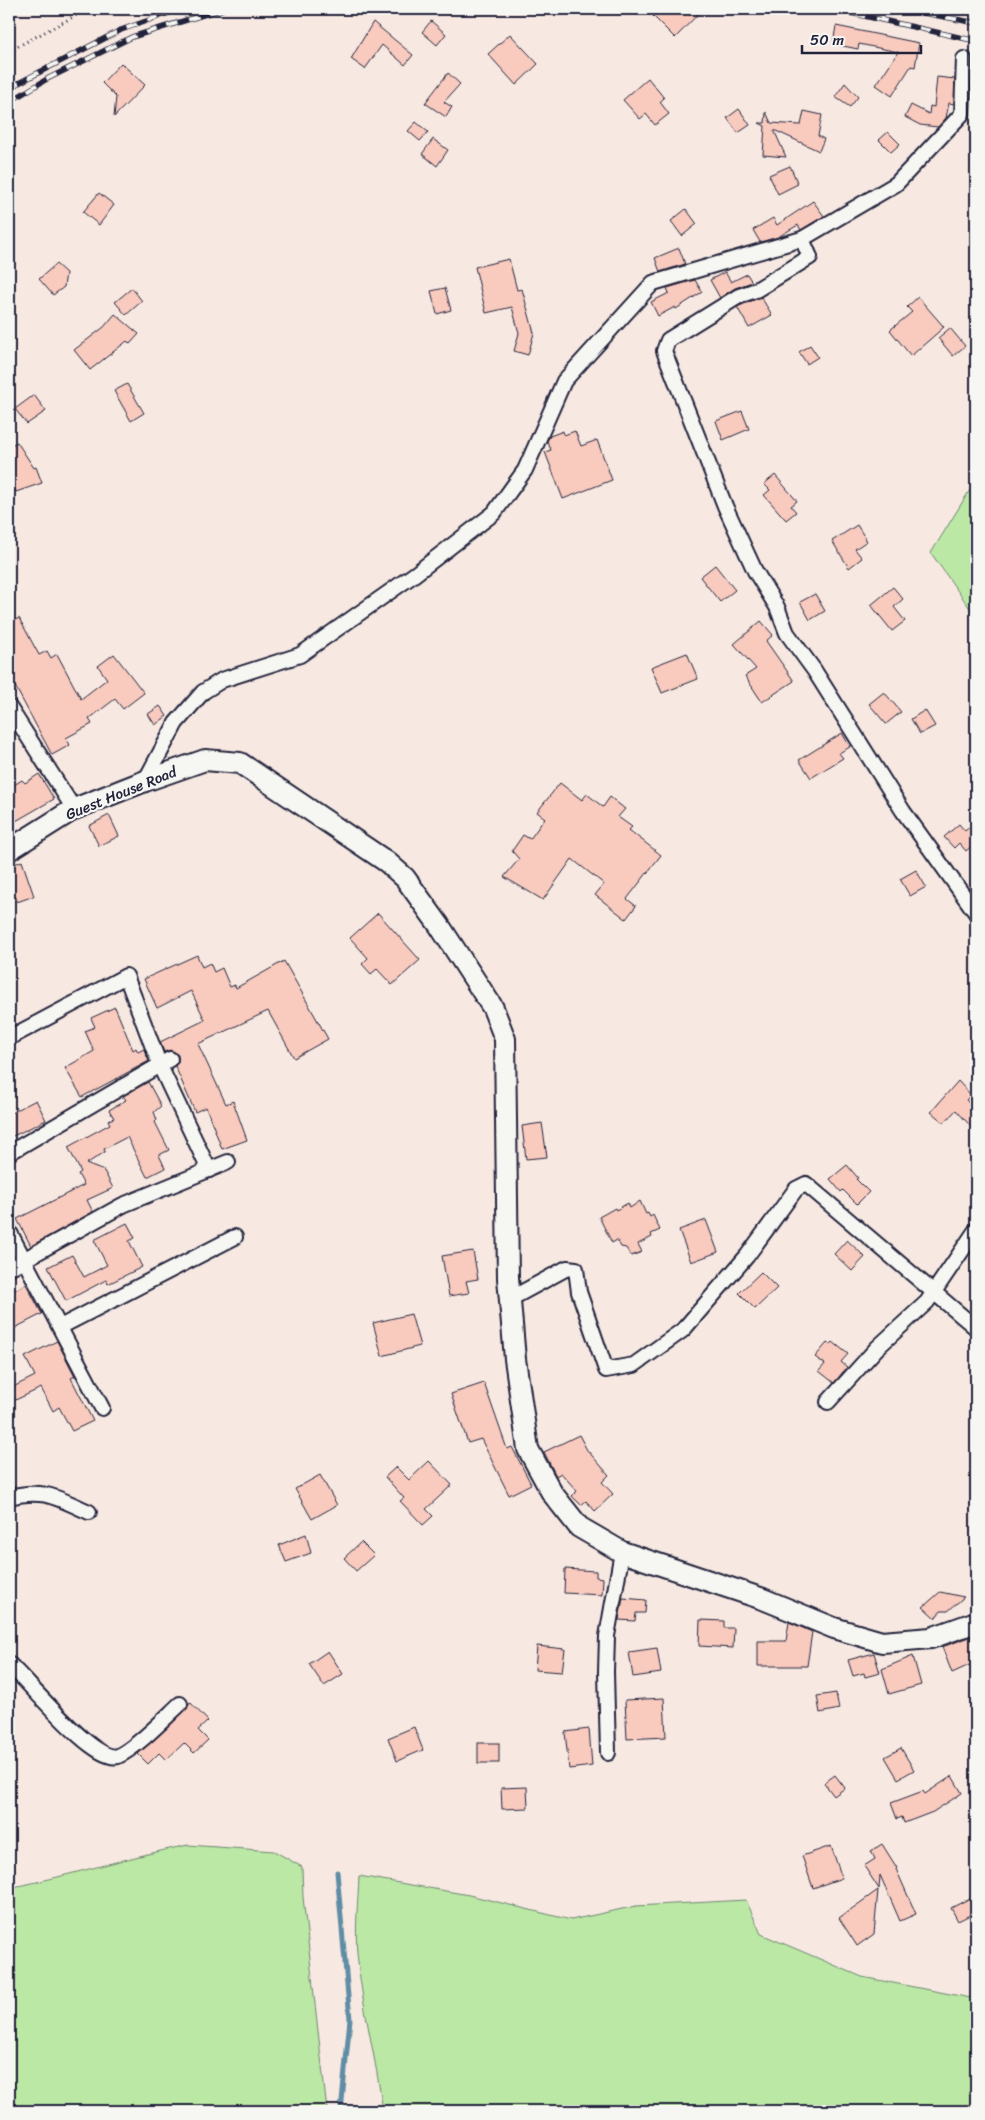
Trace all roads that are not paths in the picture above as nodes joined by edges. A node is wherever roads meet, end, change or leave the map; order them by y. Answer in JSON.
{"nodes":[{"id":1,"x":964,"y":59,"type":"dead end"},
{"id":2,"x":802,"y":239,"type":"junction"},
{"id":3,"x":9,"y":707,"type":"edge"},
{"id":4,"x":144,"y":781,"type":"junction"},
{"id":5,"x":74,"y":809,"type":"junction"},
{"id":6,"x":9,"y":850,"type":"edge"},
{"id":7,"x":976,"y":913,"type":"edge"},
{"id":8,"x":9,"y":1038,"type":"edge"},
{"id":9,"x":165,"y":1063,"type":"junction"},
{"id":10,"x":9,"y":1153,"type":"edge"},
{"id":11,"x":228,"y":1162,"type":"dead end"},
{"id":12,"x":209,"y":1170,"type":"junction"},
{"id":13,"x":976,"y":1230,"type":"edge"},
{"id":14,"x":9,"y":1231,"type":"edge"},
{"id":15,"x":236,"y":1237,"type":"dead end"},
{"id":16,"x":24,"y":1260,"type":"junction"},
{"id":17,"x":9,"y":1268,"type":"edge"},
{"id":18,"x":934,"y":1291,"type":"junction"},
{"id":19,"x":510,"y":1299,"type":"junction"},
{"id":20,"x":60,"y":1327,"type":"junction"},
{"id":21,"x":976,"y":1328,"type":"edge"},
{"id":22,"x":828,"y":1402,"type":"dead end"},
{"id":23,"x":102,"y":1408,"type":"dead end"},
{"id":24,"x":9,"y":1497,"type":"edge"},
{"id":25,"x":89,"y":1512,"type":"dead end"},
{"id":26,"x":622,"y":1552,"type":"junction"},
{"id":27,"x":976,"y":1622,"type":"edge"},
{"id":28,"x":9,"y":1664,"type":"edge"},
{"id":29,"x":180,"y":1704,"type":"dead end"},
{"id":30,"x":608,"y":1753,"type":"dead end"}],
"edges":[{"from":1,"to":2,"type":"street"},
{"from":2,"to":4,"type":"street"},
{"from":2,"to":7,"type":"street"},
{"from":3,"to":5,"type":"street"},
{"from":4,"to":5,"type":"main road","name":"Guest House Road"},
{"from":4,"to":19,"type":"main road","name":"Guest House Road"},
{"from":5,"to":6,"type":"main road","name":"Guest House Road"},
{"from":8,"to":9,"type":"street"},
{"from":9,"to":10,"type":"street"},
{"from":9,"to":12,"type":"street"},
{"from":11,"to":12,"type":"street"},
{"from":12,"to":16,"type":"street"},
{"from":13,"to":18,"type":"street"},
{"from":14,"to":16,"type":"street"},
{"from":15,"to":20,"type":"street"},
{"from":16,"to":17,"type":"street"},
{"from":16,"to":20,"type":"street"},
{"from":18,"to":19,"type":"street"},
{"from":18,"to":21,"type":"street"},
{"from":18,"to":22,"type":"street"},
{"from":19,"to":26,"type":"main road"},
{"from":20,"to":23,"type":"street"},
{"from":24,"to":25,"type":"street"},
{"from":26,"to":27,"type":"main road"},
{"from":26,"to":30,"type":"street"},
{"from":28,"to":29,"type":"street"}]}
